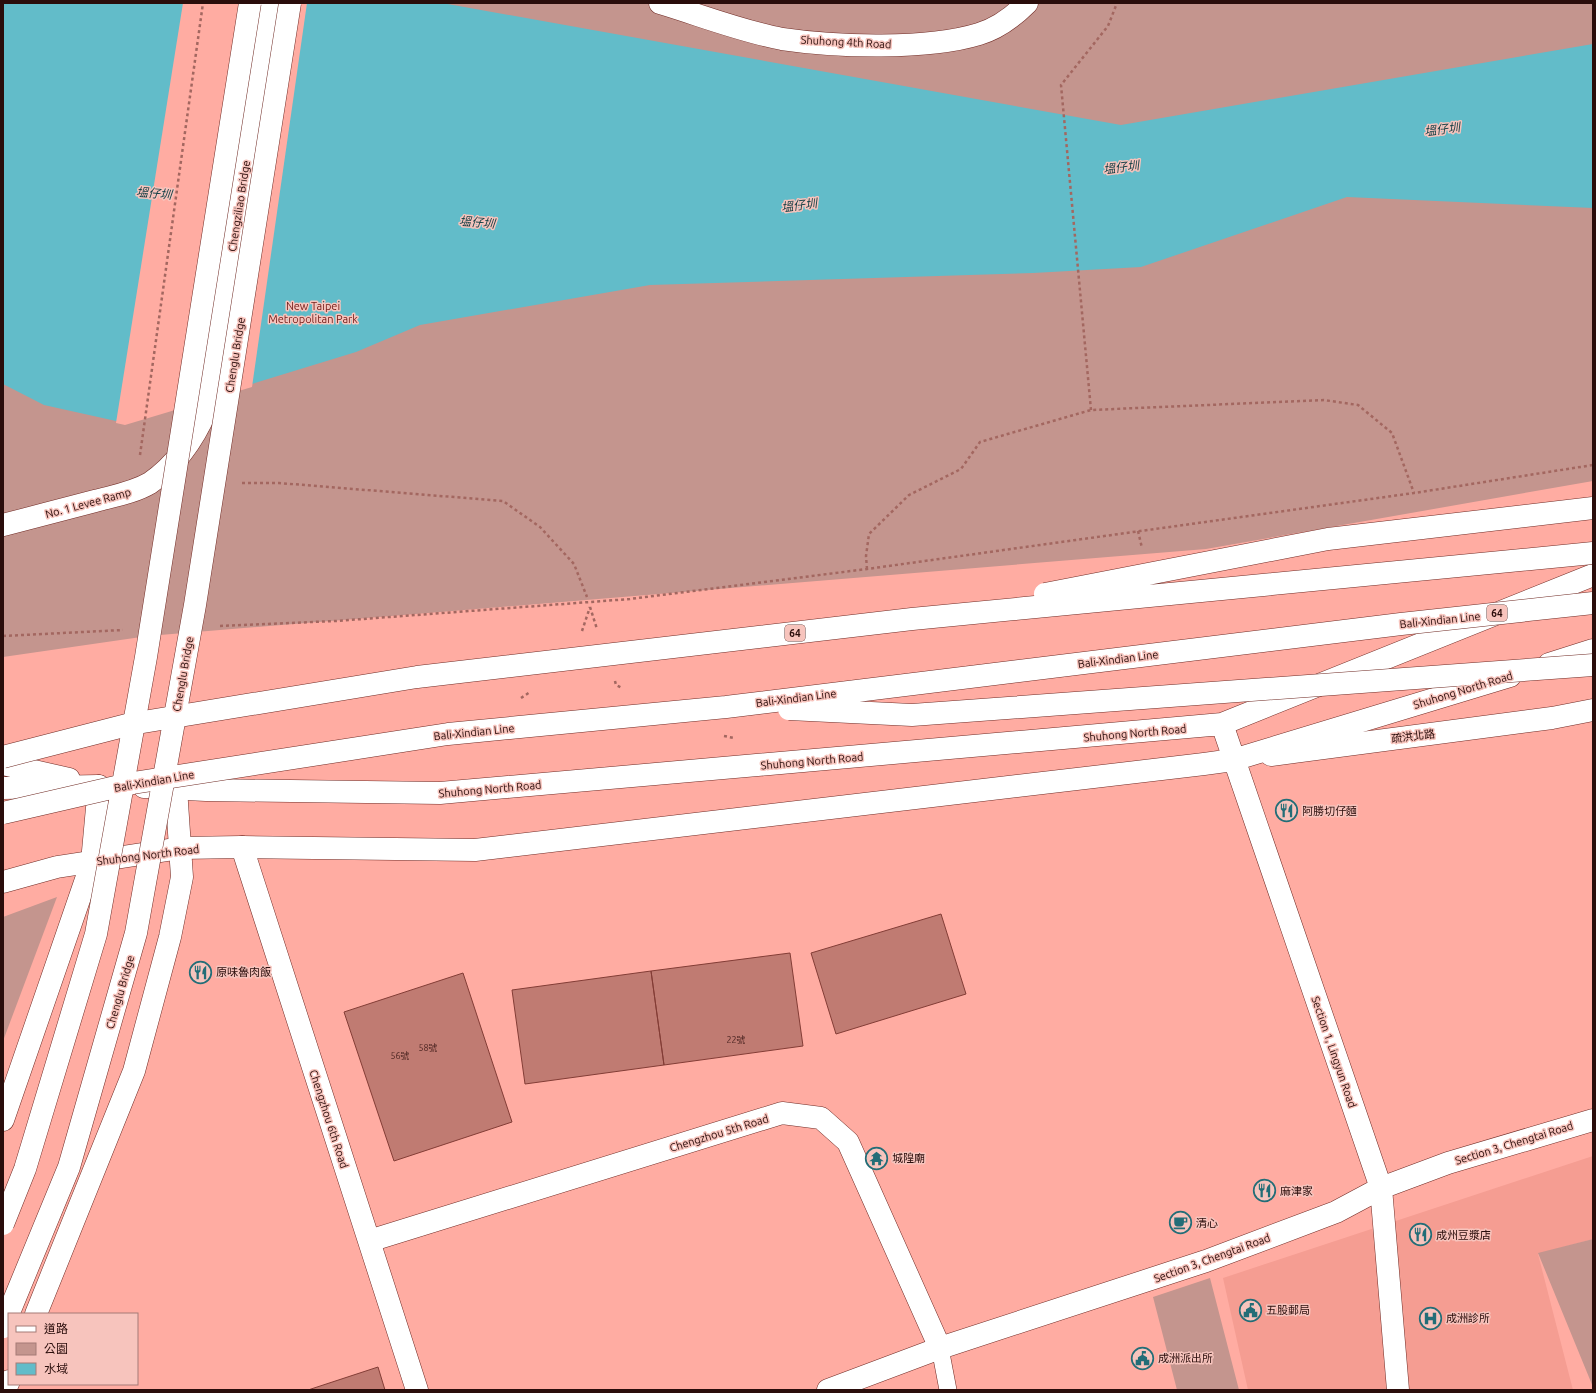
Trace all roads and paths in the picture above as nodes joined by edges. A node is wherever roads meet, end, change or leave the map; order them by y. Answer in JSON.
{"nodes":[{"id":1,"x":203,"y":3,"type":"edge"},
{"id":2,"x":250,"y":3,"type":"edge"},
{"id":3,"x":271,"y":3,"type":"edge"},
{"id":4,"x":290,"y":3,"type":"edge"},
{"id":5,"x":660,"y":3,"type":"edge"},
{"id":6,"x":1027,"y":3,"type":"edge"},
{"id":7,"x":1116,"y":3,"type":"edge"},
{"id":8,"x":207,"y":408,"type":"joint"},
{"id":9,"x":1090,"y":410,"type":"junction"},
{"id":10,"x":145,"y":418,"type":"dead end"},
{"id":11,"x":1593,"y":465,"type":"edge"},
{"id":12,"x":240,"y":483,"type":"dead end"},
{"id":13,"x":1414,"y":493,"type":"junction"},
{"id":14,"x":1593,"y":508,"type":"edge"},
{"id":15,"x":3,"y":526,"type":"edge"},
{"id":16,"x":1138,"y":531,"type":"junction"},
{"id":17,"x":1142,"y":548,"type":"dead end"},
{"id":18,"x":1593,"y":553,"type":"edge"},
{"id":19,"x":867,"y":569,"type":"junction"},
{"id":20,"x":1593,"y":575,"type":"edge"},
{"id":21,"x":587,"y":597,"type":"dead end"},
{"id":22,"x":1593,"y":603,"type":"edge"},
{"id":23,"x":912,"y":619,"type":"junction"},
{"id":24,"x":217,"y":626,"type":"dead end"},
{"id":25,"x":130,"y":630,"type":"dead end"},
{"id":26,"x":3,"y":636,"type":"edge"},
{"id":27,"x":1593,"y":650,"type":"edge"},
{"id":28,"x":1593,"y":665,"type":"edge"},
{"id":29,"x":726,"y":707,"type":"junction"},
{"id":30,"x":1593,"y":710,"type":"edge"},
{"id":31,"x":1222,"y":724,"type":"junction"},
{"id":32,"x":3,"y":757,"type":"edge"},
{"id":33,"x":1233,"y":760,"type":"junction"},
{"id":34,"x":3,"y":764,"type":"edge"},
{"id":35,"x":99,"y":786,"type":"junction"},
{"id":36,"x":3,"y":788,"type":"edge"},
{"id":37,"x":176,"y":788,"type":"junction"},
{"id":38,"x":3,"y":813,"type":"edge"},
{"id":39,"x":242,"y":847,"type":"junction"},
{"id":40,"x":181,"y":848,"type":"junction"},
{"id":41,"x":92,"y":862,"type":"junction"},
{"id":42,"x":3,"y":882,"type":"edge"},
{"id":43,"x":3,"y":1120,"type":"edge"},
{"id":44,"x":1593,"y":1120,"type":"edge"},
{"id":45,"x":1381,"y":1188,"type":"junction"},
{"id":46,"x":3,"y":1224,"type":"edge"},
{"id":47,"x":369,"y":1241,"type":"junction"},
{"id":48,"x":9,"y":1313,"type":"edge"},
{"id":49,"x":36,"y":1313,"type":"edge"},
{"id":50,"x":8,"y":1316,"type":"edge"},
{"id":51,"x":3,"y":1328,"type":"edge"},
{"id":52,"x":940,"y":1348,"type":"junction"},
{"id":53,"x":417,"y":1390,"type":"edge"},
{"id":54,"x":828,"y":1390,"type":"edge"},
{"id":55,"x":948,"y":1390,"type":"edge"},
{"id":56,"x":1398,"y":1390,"type":"edge"}],
"edges":[{"from":1,"to":10,"type":"path"},
{"from":2,"to":46,"type":"main road","bridge":true},
{"from":3,"to":8,"type":"main road","name":"Chengziliao Bridge"},
{"from":4,"to":48,"type":"main road","name":"Chenglu Bridge","bridge":true},
{"from":5,"to":6,"type":"main road","name":"Shuhong 4th Road"},
{"from":7,"to":9,"type":"path"},
{"from":8,"to":15,"type":"main road","name":"No. 1 Levee Ramp"},
{"from":9,"to":13,"type":"path"},
{"from":9,"to":19,"type":"path"},
{"from":11,"to":13,"type":"path"},
{"from":12,"to":21,"type":"path"},
{"from":13,"to":16,"type":"path"},
{"from":14,"to":23,"type":"main road","bridge":true},
{"from":16,"to":17,"type":"path"},
{"from":16,"to":19,"type":"path"},
{"from":18,"to":23,"type":"main road","number":"64","bridge":true},
{"from":19,"to":24,"type":"path"},
{"from":20,"to":31,"type":"main road","name":"Shuhong North Road"},
{"from":22,"to":29,"type":"main road","name":"Bali-Xindian Line","number":"64","bridge":true},
{"from":23,"to":32,"type":"main road","number":"64","bridge":true},
{"from":25,"to":26,"type":"path"},
{"from":27,"to":33,"type":"main road","name":"Shuhong North Road"},
{"from":28,"to":29,"type":"main road","bridge":true},
{"from":29,"to":38,"type":"main road","name":"Bali-Xindian Line","number":"64","bridge":true},
{"from":30,"to":33,"type":"main road","name":"疏洪北路"},
{"from":31,"to":33,"type":"main road","name":"Section 1, Lingyun Road"},
{"from":31,"to":37,"type":"main road","name":"Shuhong North Road"},
{"from":33,"to":39,"type":"main road","name":"Shuhong North Road"},
{"from":33,"to":45,"type":"main road","name":"Section 1, Lingyun Road"},
{"from":34,"to":35,"type":"main road"},
{"from":35,"to":36,"type":"main road","name":"Shuhong North Road"},
{"from":35,"to":37,"type":"main road","name":"Shuhong North Road"},
{"from":35,"to":41,"type":"main road"},
{"from":37,"to":40,"type":"main road"},
{"from":39,"to":40,"type":"main road","name":"Shuhong North Road"},
{"from":39,"to":47,"type":"main road","name":"Chengzhou 6th Road"},
{"from":40,"to":41,"type":"main road","name":"Shuhong North Road"},
{"from":40,"to":49,"type":"main road"},
{"from":41,"to":42,"type":"main road","name":"Shuhong North Road"},
{"from":41,"to":43,"type":"main road"},
{"from":44,"to":45,"type":"main road","name":"Section 3, Chengtai Road"},
{"from":45,"to":52,"type":"main road","name":"Section 3, Chengtai Road"},
{"from":45,"to":56,"type":"main road","name":"Section 1, Lingyun Road"},
{"from":47,"to":52,"type":"main road","name":"Chengzhou 5th Road"},
{"from":47,"to":53,"type":"main road","name":"Chengzhou 6th Road"},
{"from":50,"to":51,"type":"main road","name":"Chenglu Bridge","bridge":true},
{"from":52,"to":54,"type":"main road","name":"Section 3, Chengtai Road"},
{"from":52,"to":55,"type":"lane"}]}
